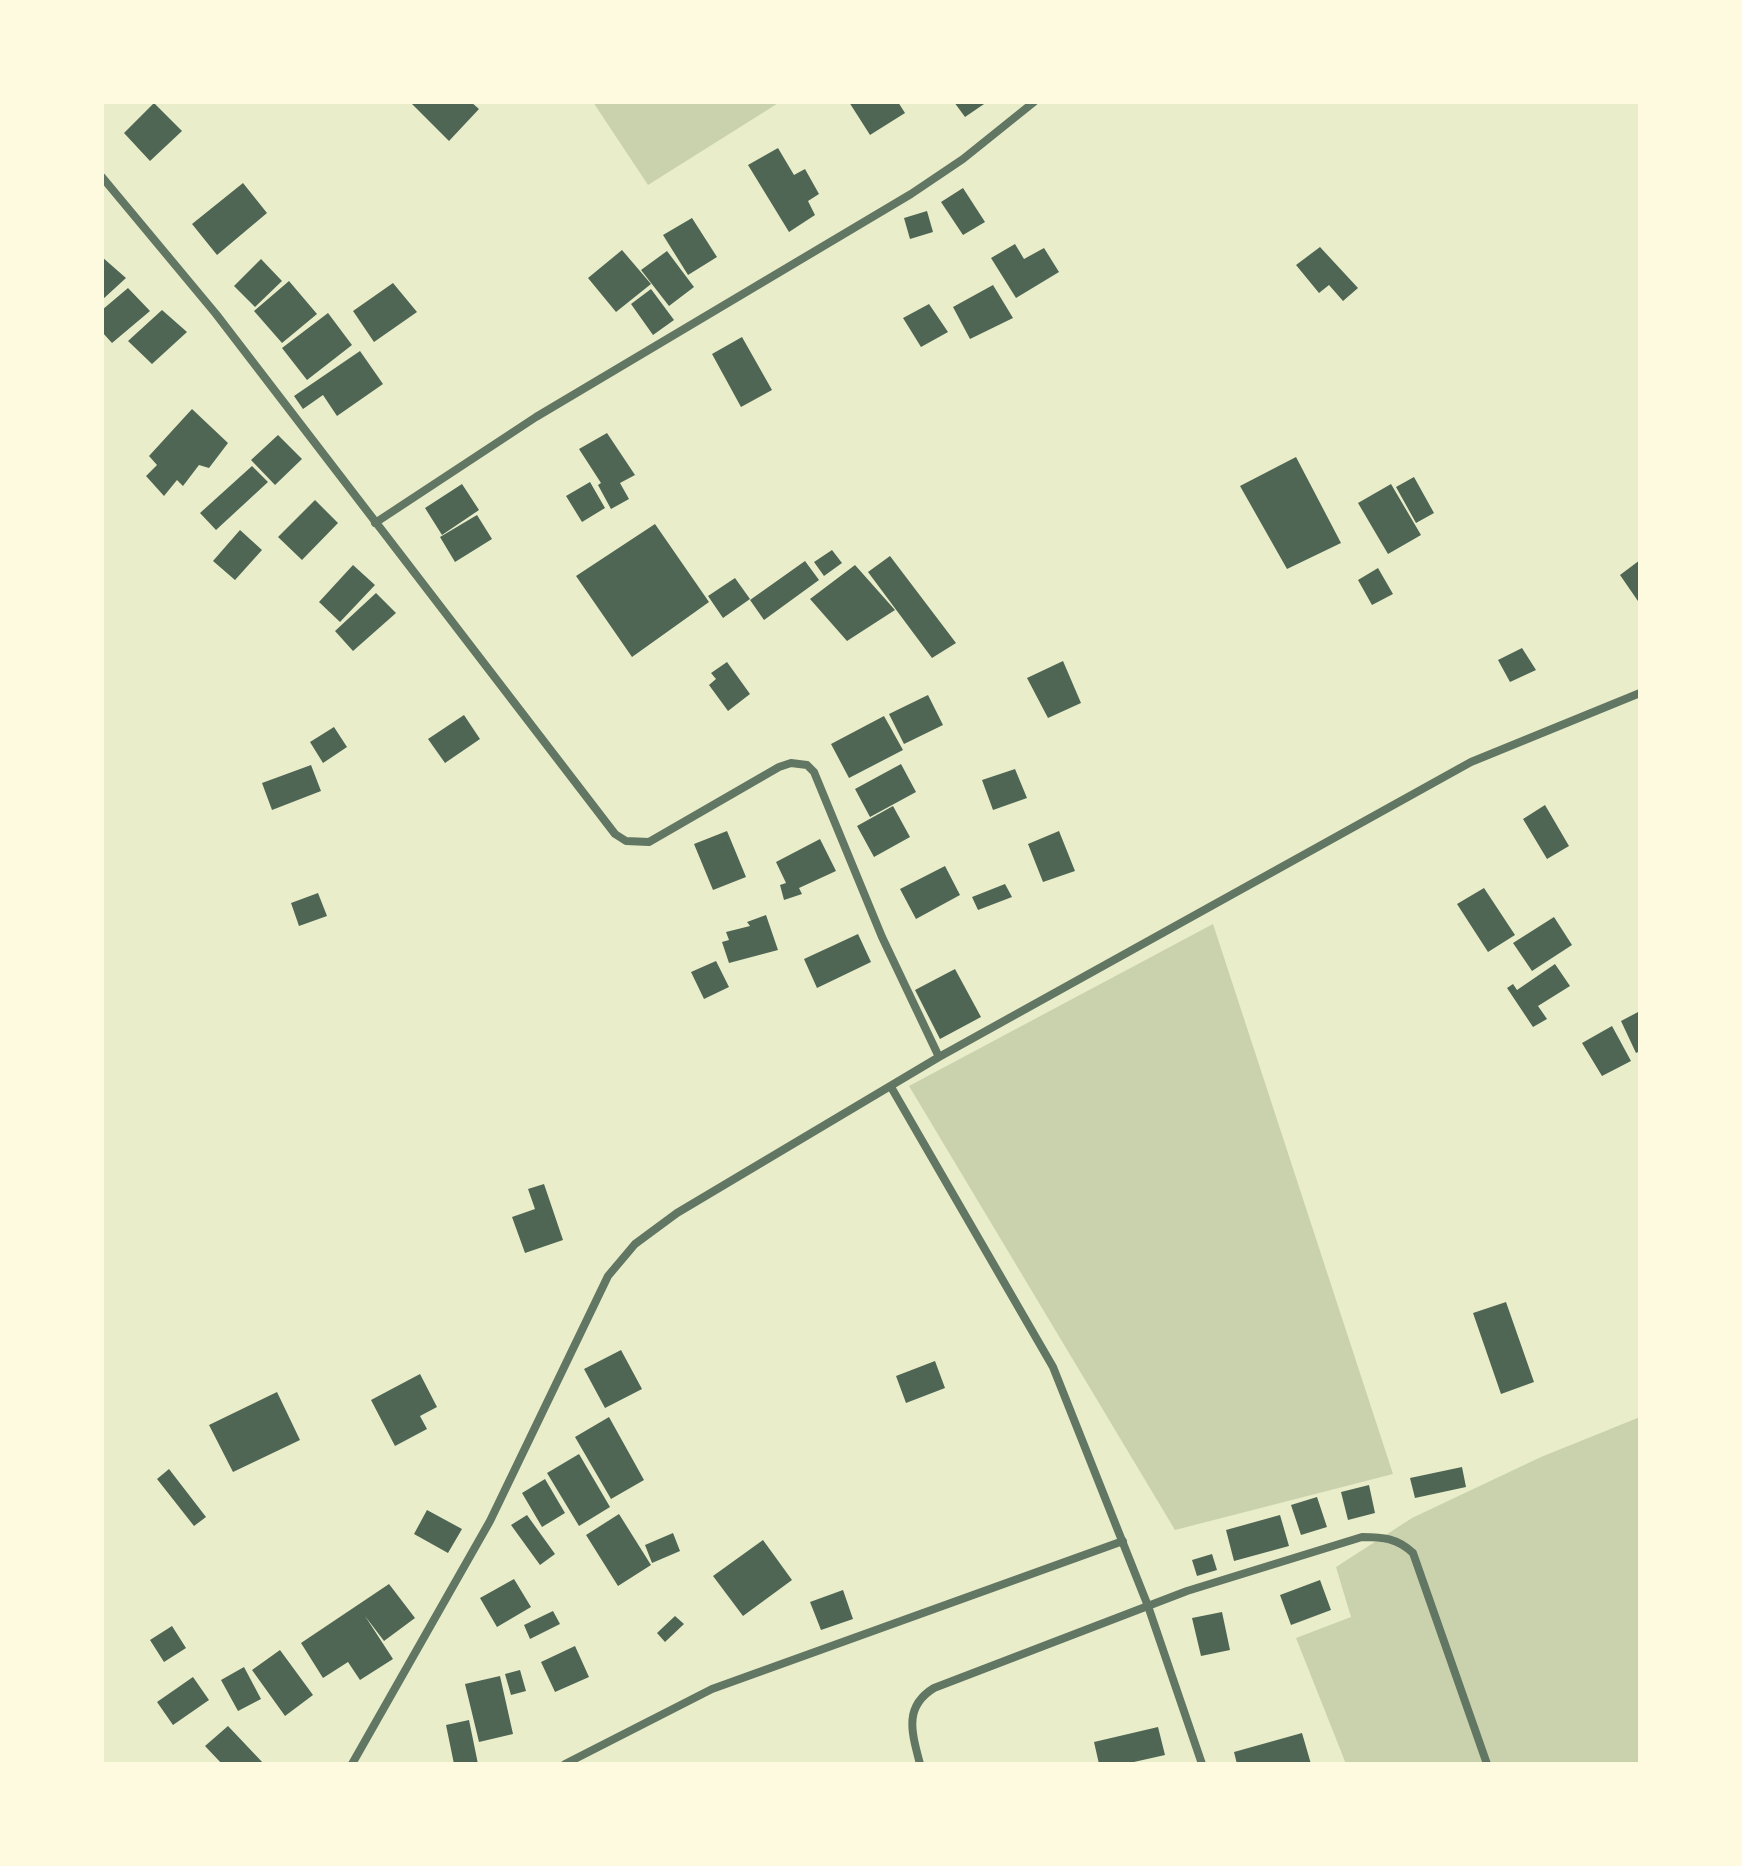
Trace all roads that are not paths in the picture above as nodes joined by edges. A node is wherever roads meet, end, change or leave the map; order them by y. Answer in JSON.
{"nodes":[{"id":1,"x":1034,"y":102,"type":"edge"},
{"id":2,"x":102,"y":177,"type":"edge"},
{"id":3,"x":375,"y":523,"type":"junction"},
{"id":4,"x":1640,"y":693,"type":"edge"},
{"id":5,"x":939,"y":1057,"type":"junction"},
{"id":6,"x":891,"y":1087,"type":"junction"},
{"id":7,"x":1123,"y":1541,"type":"junction"},
{"id":8,"x":1148,"y":1606,"type":"junction"},
{"id":9,"x":352,"y":1764,"type":"edge"},
{"id":10,"x":565,"y":1764,"type":"edge"},
{"id":11,"x":920,"y":1764,"type":"edge"},
{"id":12,"x":1202,"y":1764,"type":"edge"},
{"id":13,"x":1487,"y":1764,"type":"edge"}],
"edges":[{"from":1,"to":3,"type":"street"},
{"from":2,"to":3,"type":"street"},
{"from":3,"to":5,"type":"street"},
{"from":4,"to":5,"type":"street"},
{"from":5,"to":6,"type":"street"},
{"from":6,"to":7,"type":"street"},
{"from":6,"to":9,"type":"street"},
{"from":7,"to":8,"type":"street"},
{"from":7,"to":10,"type":"street"},
{"from":8,"to":11,"type":"street"},
{"from":8,"to":12,"type":"street"},
{"from":8,"to":13,"type":"street"}]}
